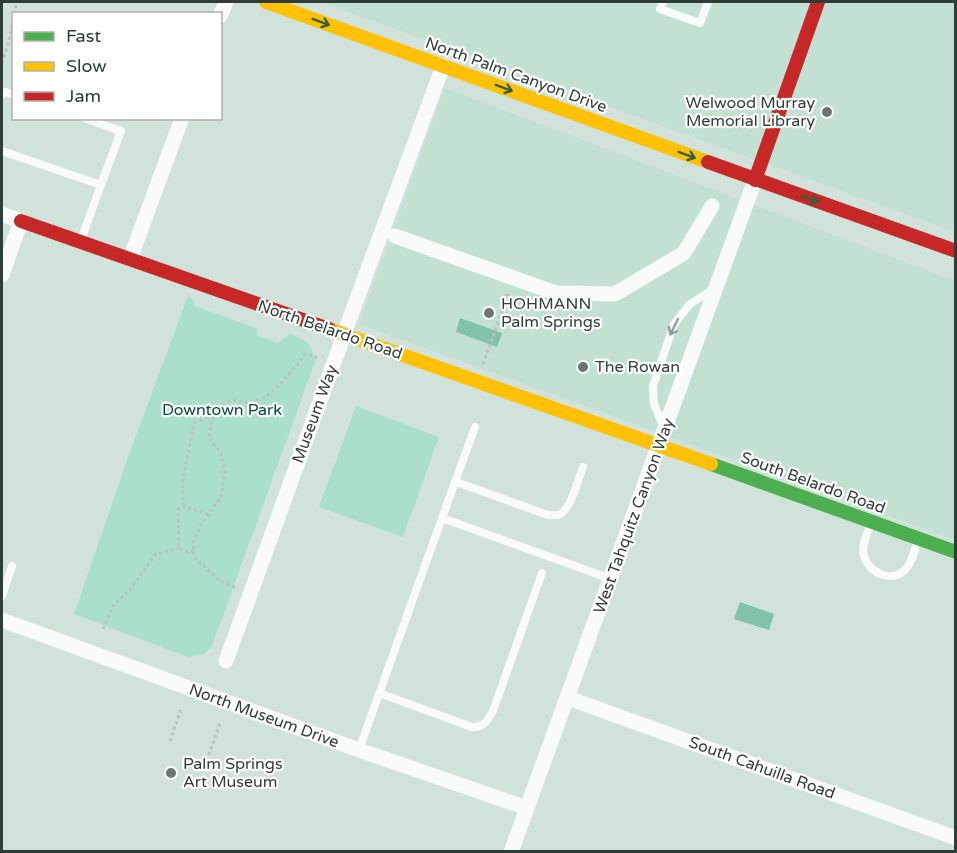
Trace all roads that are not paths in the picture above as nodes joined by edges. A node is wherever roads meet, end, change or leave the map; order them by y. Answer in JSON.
{"nodes":[{"id":1,"x":266,"y":2,"type":"edge"},
{"id":2,"x":663,"y":2,"type":"edge"},
{"id":3,"x":708,"y":2,"type":"edge"},
{"id":4,"x":818,"y":2,"type":"edge"},
{"id":5,"x":443,"y":66,"type":"junction"},
{"id":6,"x":90,"y":120,"type":"edge"},
{"id":7,"x":181,"y":120,"type":"edge"},
{"id":8,"x":2,"y":151,"type":"edge"},
{"id":9,"x":755,"y":180,"type":"junction"},
{"id":10,"x":101,"y":185,"type":"junction"},
{"id":11,"x":712,"y":206,"type":"dead end"},
{"id":12,"x":2,"y":214,"type":"edge"},
{"id":13,"x":21,"y":221,"type":"junction"},
{"id":14,"x":395,"y":236,"type":"dead end"},
{"id":15,"x":81,"y":241,"type":"junction"},
{"id":16,"x":956,"y":251,"type":"edge"},
{"id":17,"x":130,"y":259,"type":"junction"},
{"id":18,"x":2,"y":275,"type":"edge"},
{"id":19,"x":716,"y":288,"type":"junction"},
{"id":20,"x":344,"y":335,"type":"junction"},
{"id":21,"x":475,"y":427,"type":"dead end"},
{"id":22,"x":665,"y":429,"type":"junction"},
{"id":23,"x":659,"y":445,"type":"junction"},
{"id":24,"x":583,"y":467,"type":"dead end"},
{"id":25,"x":456,"y":482,"type":"junction"},
{"id":26,"x":442,"y":518,"type":"junction"},
{"id":27,"x":872,"y":521,"type":"junction"},
{"id":28,"x":918,"y":538,"type":"junction"},
{"id":29,"x":956,"y":552,"type":"edge"},
{"id":30,"x":12,"y":567,"type":"dead end"},
{"id":31,"x":542,"y":573,"type":"dead end"},
{"id":32,"x":611,"y":579,"type":"junction"},
{"id":33,"x":2,"y":596,"type":"edge"},
{"id":34,"x":2,"y":620,"type":"edge"},
{"id":35,"x":226,"y":661,"type":"dead end"},
{"id":36,"x":379,"y":693,"type":"junction"},
{"id":37,"x":568,"y":698,"type":"junction"},
{"id":38,"x":359,"y":750,"type":"junction"},
{"id":39,"x":527,"y":808,"type":"junction"},
{"id":40,"x":956,"y":838,"type":"edge"},
{"id":41,"x":511,"y":852,"type":"edge"}],
"edges":[{"from":1,"to":5,"type":"street","name":"North Palm Canyon Drive","one_way":true},
{"from":2,"to":3,"type":"lane"},
{"from":4,"to":9,"type":"street"},
{"from":5,"to":9,"type":"street","name":"North Palm Canyon Drive","one_way":true},
{"from":5,"to":20,"type":"street","name":"Museum Way"},
{"from":6,"to":10,"type":"lane"},
{"from":7,"to":17,"type":"street"},
{"from":8,"to":10,"type":"lane"},
{"from":9,"to":16,"type":"street","name":"North Palm Canyon Drive","one_way":true},
{"from":9,"to":19,"type":"street","name":"West Tahquitz Canyon Way"},
{"from":10,"to":15,"type":"lane"},
{"from":11,"to":14,"type":"street"},
{"from":12,"to":13,"type":"street","name":"North Belardo Road"},
{"from":13,"to":15,"type":"street","name":"North Belardo Road"},
{"from":13,"to":18,"type":"street"},
{"from":15,"to":17,"type":"street","name":"North Belardo Road"},
{"from":17,"to":20,"type":"street","name":"North Belardo Road"},
{"from":19,"to":22,"type":"street","name":"West Tahquitz Canyon Way"},
{"from":19,"to":22,"type":"lane","one_way":true},
{"from":20,"to":23,"type":"street","name":"North Belardo Road"},
{"from":20,"to":35,"type":"street","name":"Museum Way"},
{"from":21,"to":25,"type":"lane"},
{"from":22,"to":23,"type":"street","name":"West Tahquitz Canyon Way"},
{"from":23,"to":27,"type":"street","name":"South Belardo Road"},
{"from":23,"to":32,"type":"street","name":"West Tahquitz Canyon Way"},
{"from":24,"to":25,"type":"lane"},
{"from":25,"to":26,"type":"lane"},
{"from":26,"to":32,"type":"lane"},
{"from":26,"to":36,"type":"lane"},
{"from":27,"to":28,"type":"street","name":"South Belardo Road"},
{"from":27,"to":28,"type":"lane"},
{"from":28,"to":29,"type":"street","name":"South Belardo Road"},
{"from":30,"to":33,"type":"lane"},
{"from":31,"to":36,"type":"lane"},
{"from":32,"to":37,"type":"street","name":"West Tahquitz Canyon Way"},
{"from":34,"to":38,"type":"street","name":"North Museum Drive"},
{"from":36,"to":38,"type":"lane"},
{"from":37,"to":39,"type":"street","name":"West Tahquitz Canyon Way"},
{"from":37,"to":40,"type":"street","name":"South Cahuilla Road"},
{"from":38,"to":39,"type":"street","name":"North Museum Drive"},
{"from":39,"to":41,"type":"street","name":"West Tahquitz Canyon Way"}]}
